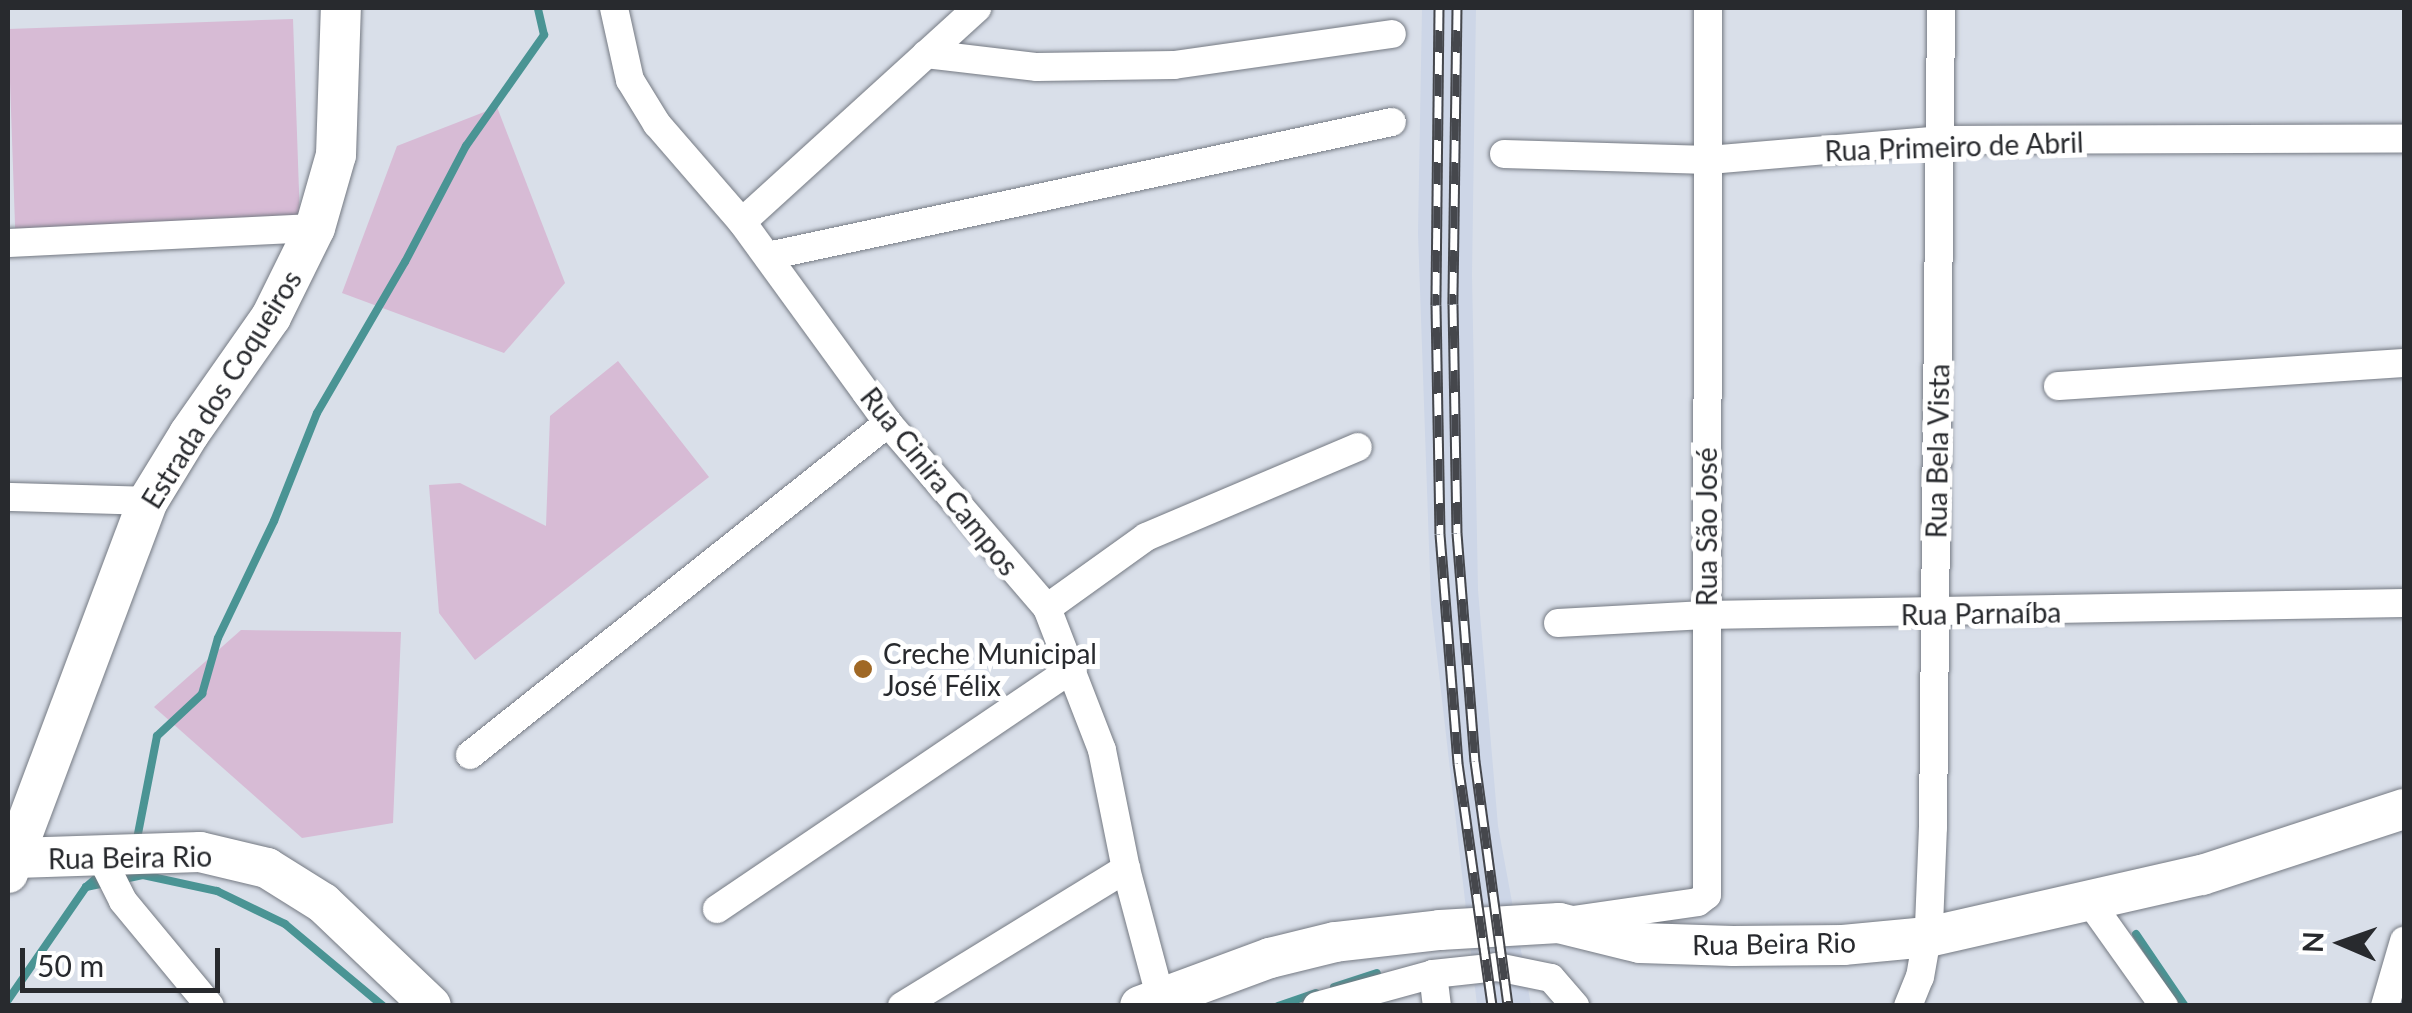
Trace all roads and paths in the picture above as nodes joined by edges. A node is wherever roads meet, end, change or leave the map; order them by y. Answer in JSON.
{"nodes":[{"id":1,"x":341,"y":8,"type":"edge"},
{"id":2,"x":614,"y":8,"type":"edge"},
{"id":3,"x":977,"y":8,"type":"edge"},
{"id":4,"x":1708,"y":8,"type":"edge"},
{"id":5,"x":1941,"y":8,"type":"edge"},
{"id":6,"x":1392,"y":34,"type":"dead end"},
{"id":7,"x":926,"y":54,"type":"junction"},
{"id":8,"x":1392,"y":122,"type":"dead end"},
{"id":9,"x":2404,"y":138,"type":"edge"},
{"id":10,"x":1942,"y":140,"type":"junction"},
{"id":11,"x":1504,"y":154,"type":"dead end"},
{"id":12,"x":1709,"y":160,"type":"junction"},
{"id":13,"x":742,"y":222,"type":"junction"},
{"id":14,"x":315,"y":228,"type":"junction"},
{"id":15,"x":8,"y":244,"type":"edge"},
{"id":16,"x":768,"y":256,"type":"junction"},
{"id":17,"x":2404,"y":363,"type":"edge"},
{"id":18,"x":2058,"y":386,"type":"dead end"},
{"id":19,"x":888,"y":423,"type":"junction"},
{"id":20,"x":1358,"y":446,"type":"dead end"},
{"id":21,"x":8,"y":497,"type":"edge"},
{"id":22,"x":148,"y":501,"type":"junction"},
{"id":23,"x":2404,"y":603,"type":"edge"},
{"id":24,"x":1047,"y":608,"type":"junction"},
{"id":25,"x":1934,"y":614,"type":"junction"},
{"id":26,"x":1705,"y":616,"type":"junction"},
{"id":27,"x":1558,"y":622,"type":"dead end"},
{"id":28,"x":1073,"y":668,"type":"junction"},
{"id":29,"x":470,"y":755,"type":"dead end"},
{"id":30,"x":2404,"y":809,"type":"edge"},
{"id":31,"x":116,"y":859,"type":"junction"},
{"id":32,"x":12,"y":866,"type":"edge"},
{"id":33,"x":1126,"y":869,"type":"junction"},
{"id":34,"x":2090,"y":902,"type":"junction"},
{"id":35,"x":717,"y":908,"type":"dead end"},
{"id":36,"x":1560,"y":923,"type":"junction"},
{"id":37,"x":1928,"y":932,"type":"junction"},
{"id":38,"x":2404,"y":941,"type":"edge"},
{"id":39,"x":1433,"y":974,"type":"junction"},
{"id":40,"x":1155,"y":1002,"type":"edge"},
{"id":41,"x":210,"y":1006,"type":"edge"},
{"id":42,"x":431,"y":1006,"type":"edge"},
{"id":43,"x":902,"y":1006,"type":"edge"},
{"id":44,"x":1317,"y":1006,"type":"edge"},
{"id":45,"x":1438,"y":1006,"type":"edge"},
{"id":46,"x":1575,"y":1006,"type":"edge"},
{"id":47,"x":1908,"y":1006,"type":"edge"},
{"id":48,"x":2164,"y":1006,"type":"edge"},
{"id":49,"x":2385,"y":1006,"type":"edge"}],
"edges":[{"from":1,"to":14,"type":"street","name":"Estrada dos Coqueiros"},
{"from":2,"to":13,"type":"street","name":"Rua Cinira Campos"},
{"from":3,"to":7,"type":"street"},
{"from":4,"to":12,"type":"street","name":"Rua São José"},
{"from":5,"to":10,"type":"street","name":"Rua Bela Vista"},
{"from":6,"to":7,"type":"street"},
{"from":7,"to":13,"type":"street"},
{"from":8,"to":16,"type":"street"},
{"from":9,"to":10,"type":"street","name":"Rua Primeiro de Abril"},
{"from":10,"to":12,"type":"street","name":"Rua Primeiro de Abril"},
{"from":10,"to":25,"type":"street","name":"Rua Bela Vista"},
{"from":11,"to":12,"type":"street","name":"Rua Primeiro de Abril"},
{"from":12,"to":26,"type":"street","name":"Rua São José"},
{"from":13,"to":16,"type":"street","name":"Rua Cinira Campos"},
{"from":14,"to":15,"type":"street"},
{"from":14,"to":22,"type":"street","name":"Estrada dos Coqueiros"},
{"from":16,"to":19,"type":"street","name":"Rua Cinira Campos"},
{"from":17,"to":18,"type":"street"},
{"from":19,"to":24,"type":"street","name":"Rua Cinira Campos"},
{"from":19,"to":29,"type":"street"},
{"from":20,"to":24,"type":"street"},
{"from":21,"to":22,"type":"street"},
{"from":22,"to":32,"type":"street","name":"Estrada dos Coqueiros"},
{"from":23,"to":25,"type":"street","name":"Rua Parnaíba"},
{"from":24,"to":28,"type":"street","name":"Rua Cinira Campos"},
{"from":25,"to":26,"type":"street","name":"Rua Parnaíba"},
{"from":25,"to":37,"type":"street","name":"Rua Bela Vista"},
{"from":26,"to":27,"type":"street","name":"Rua Parnaíba"},
{"from":26,"to":36,"type":"street","name":"Rua São José"},
{"from":28,"to":33,"type":"street","name":"Rua Cinira Campos"},
{"from":28,"to":35,"type":"street"},
{"from":30,"to":34,"type":"street","name":"Rua Beira Rio"},
{"from":31,"to":32,"type":"street","name":"Rua Beira Rio"},
{"from":31,"to":41,"type":"street"},
{"from":31,"to":42,"type":"street","name":"Rua Beira Rio"},
{"from":33,"to":40,"type":"street","name":"Rua Cinira Campos"},
{"from":33,"to":43,"type":"street"},
{"from":34,"to":37,"type":"street","name":"Rua Beira Rio"},
{"from":34,"to":48,"type":"street"},
{"from":36,"to":37,"type":"street","name":"Rua Beira Rio"},
{"from":36,"to":40,"type":"street","name":"Rua Beira Rio"},
{"from":37,"to":47,"type":"street"},
{"from":38,"to":49,"type":"street"},
{"from":39,"to":44,"type":"street"},
{"from":39,"to":45,"type":"street"},
{"from":39,"to":46,"type":"street"}]}
